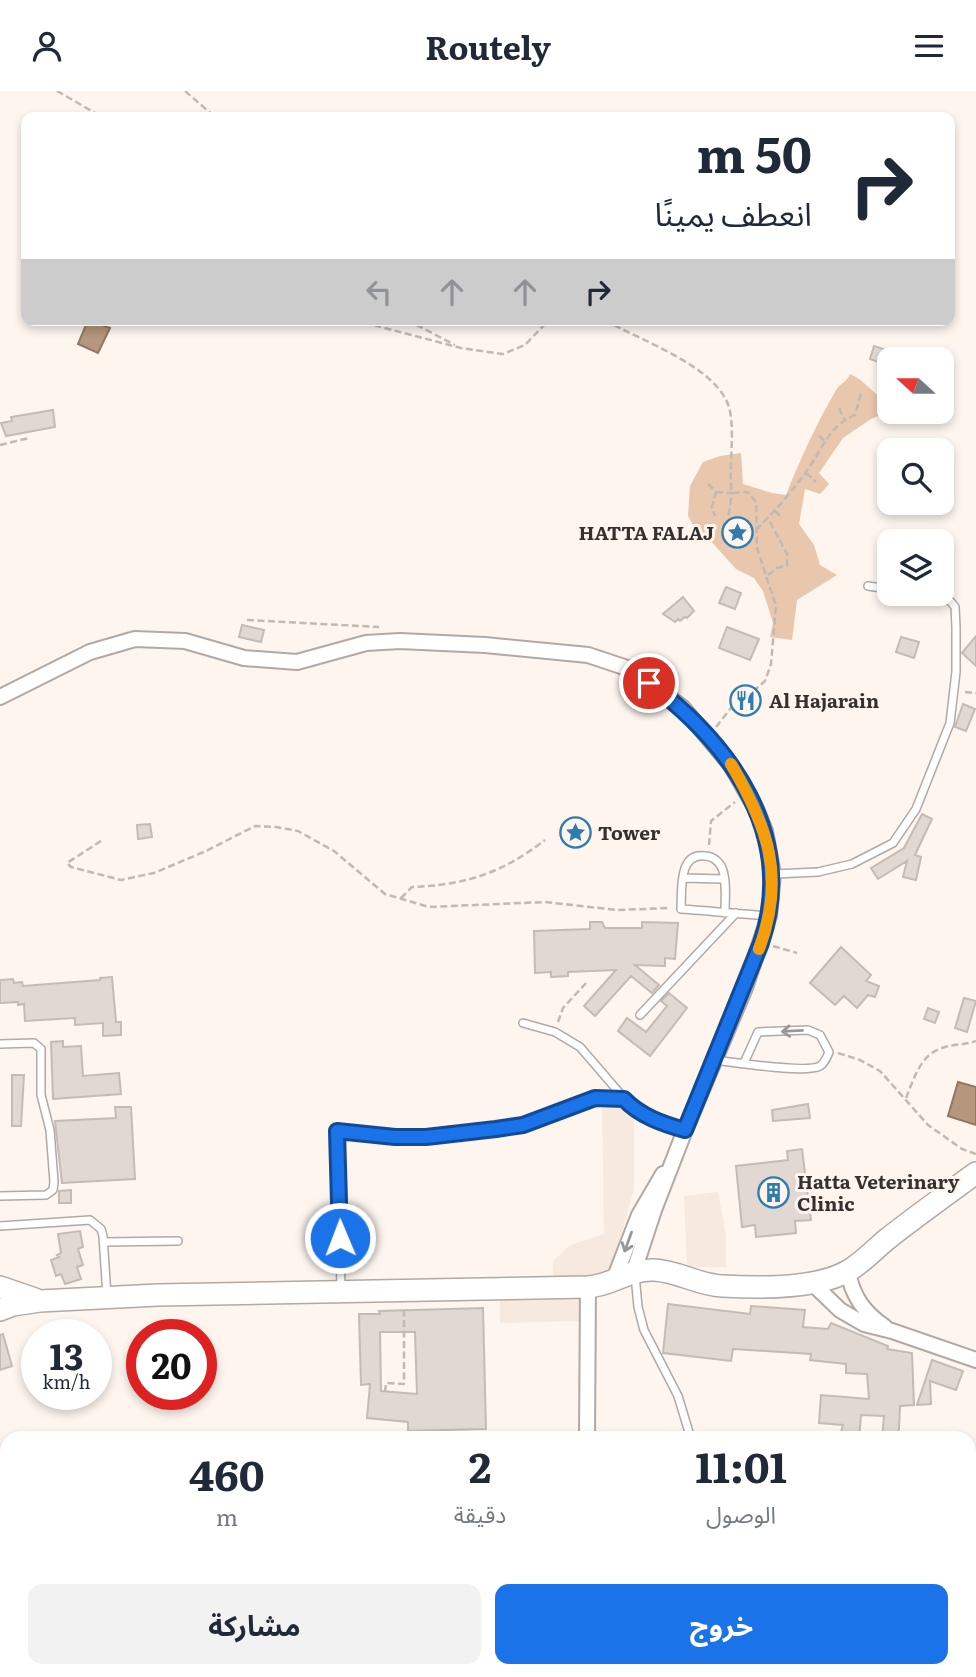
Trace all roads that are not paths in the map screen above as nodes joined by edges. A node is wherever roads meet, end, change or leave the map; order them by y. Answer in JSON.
{"nodes":[{"id":1,"x":868,"y":586,"type":"dead end"},
{"id":2,"x":877,"y":587,"type":"edge"},
{"id":3,"x":954,"y":606,"type":"edge"},
{"id":4,"x":0,"y":697,"type":"edge"},
{"id":5,"x":773,"y":874,"type":"junction"},
{"id":6,"x":683,"y":878,"type":"junction"},
{"id":7,"x":723,"y":879,"type":"junction"},
{"id":8,"x":725,"y":913,"type":"junction"},
{"id":9,"x":736,"y":913,"type":"junction"},
{"id":10,"x":769,"y":916,"type":"junction"},
{"id":11,"x":640,"y":1015,"type":"dead end"},
{"id":12,"x":523,"y":1023,"type":"dead end"},
{"id":13,"x":0,"y":1044,"type":"edge"},
{"id":14,"x":714,"y":1060,"type":"junction"},
{"id":15,"x":744,"y":1063,"type":"junction"},
{"id":16,"x":624,"y":1099,"type":"junction"},
{"id":17,"x":685,"y":1130,"type":"junction"},
{"id":18,"x":673,"y":1162,"type":"junction"},
{"id":19,"x":976,"y":1173,"type":"edge"},
{"id":20,"x":0,"y":1196,"type":"edge"},
{"id":21,"x":0,"y":1226,"type":"edge"},
{"id":22,"x":178,"y":1241,"type":"dead end"},
{"id":23,"x":104,"y":1243,"type":"junction"},
{"id":24,"x":634,"y":1271,"type":"junction"},
{"id":25,"x":848,"y":1271,"type":"junction"},
{"id":26,"x":613,"y":1282,"type":"junction"},
{"id":27,"x":811,"y":1282,"type":"junction"},
{"id":28,"x":0,"y":1287,"type":"edge"},
{"id":29,"x":588,"y":1287,"type":"junction"},
{"id":30,"x":341,"y":1292,"type":"junction"},
{"id":31,"x":107,"y":1297,"type":"junction"},
{"id":32,"x":40,"y":1301,"type":"junction"},
{"id":33,"x":0,"y":1310,"type":"edge"},
{"id":34,"x":892,"y":1331,"type":"junction"},
{"id":35,"x":976,"y":1360,"type":"edge"},
{"id":36,"x":587,"y":1431,"type":"edge"},
{"id":37,"x":689,"y":1431,"type":"edge"}],
"edges":[{"from":1,"to":2,"type":"lane"},
{"from":3,"to":5,"type":"lane"},
{"from":4,"to":5,"type":"street"},
{"from":5,"to":10,"type":"street"},
{"from":6,"to":7,"type":"lane"},
{"from":6,"to":7,"type":"lane"},
{"from":6,"to":8,"type":"lane"},
{"from":7,"to":8,"type":"lane"},
{"from":8,"to":9,"type":"lane"},
{"from":9,"to":10,"type":"lane"},
{"from":9,"to":11,"type":"lane"},
{"from":10,"to":14,"type":"street"},
{"from":12,"to":16,"type":"lane"},
{"from":13,"to":20,"type":"lane"},
{"from":14,"to":15,"type":"lane"},
{"from":14,"to":17,"type":"street"},
{"from":15,"to":15,"type":"lane","one_way":true},
{"from":16,"to":17,"type":"lane"},
{"from":16,"to":30,"type":"lane"},
{"from":17,"to":18,"type":"street"},
{"from":18,"to":24,"type":"street"},
{"from":18,"to":26,"type":"street","one_way":true},
{"from":19,"to":25,"type":"main road"},
{"from":21,"to":23,"type":"lane"},
{"from":22,"to":23,"type":"lane"},
{"from":23,"to":31,"type":"lane"},
{"from":24,"to":26,"type":"main road"},
{"from":24,"to":27,"type":"main road"},
{"from":24,"to":37,"type":"lane"},
{"from":25,"to":27,"type":"main road"},
{"from":25,"to":34,"type":"street"},
{"from":26,"to":29,"type":"main road"},
{"from":27,"to":34,"type":"street"},
{"from":28,"to":32,"type":"main road"},
{"from":29,"to":30,"type":"main road"},
{"from":29,"to":36,"type":"street"},
{"from":30,"to":31,"type":"main road"},
{"from":31,"to":32,"type":"main road"},
{"from":32,"to":33,"type":"main road"},
{"from":34,"to":35,"type":"street"}]}
